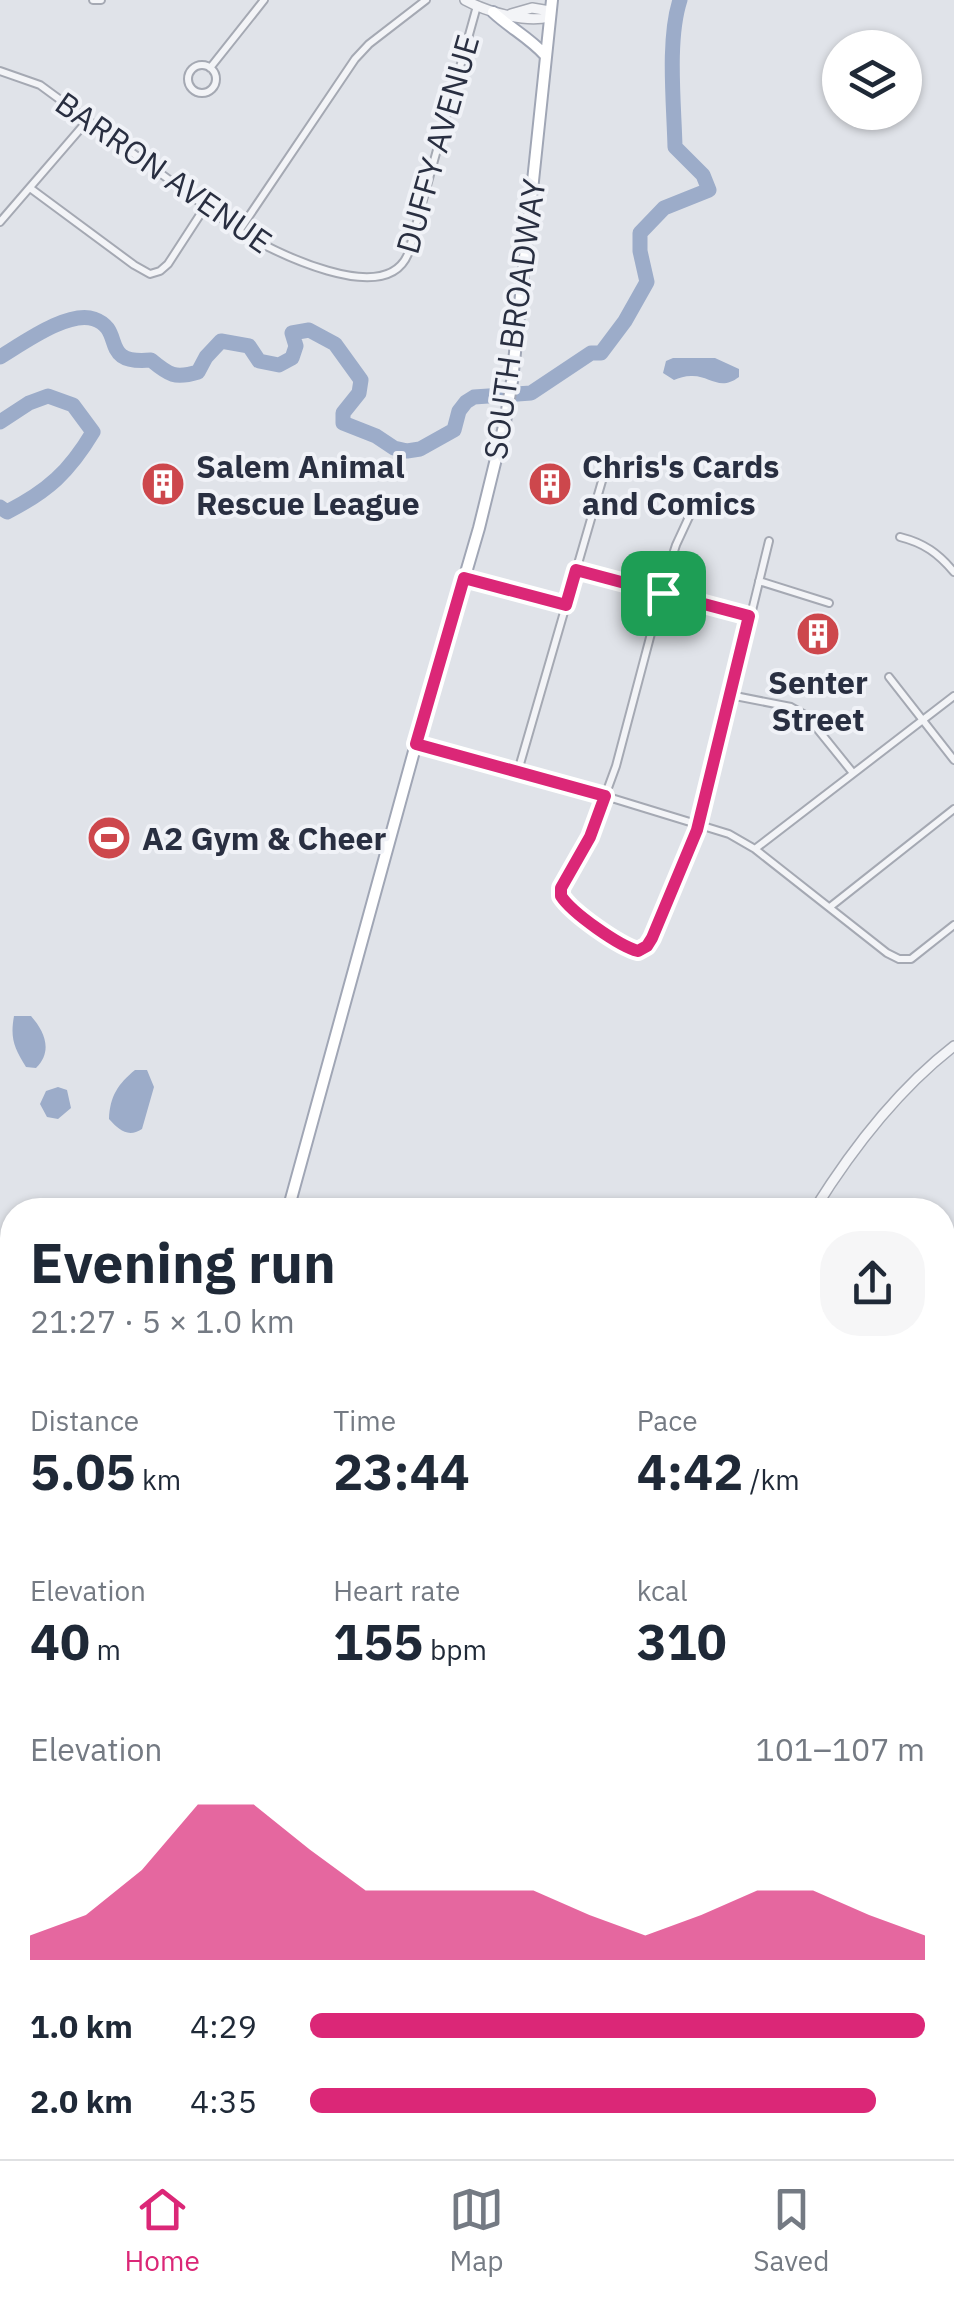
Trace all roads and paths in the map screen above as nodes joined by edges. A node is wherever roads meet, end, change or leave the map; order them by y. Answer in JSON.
{"nodes":[{"id":1,"x":93,"y":0,"type":"edge"},
{"id":2,"x":101,"y":0,"type":"edge"},
{"id":3,"x":264,"y":0,"type":"edge"},
{"id":4,"x":426,"y":0,"type":"edge"},
{"id":5,"x":465,"y":0,"type":"edge"},
{"id":6,"x":477,"y":6,"type":"junction"},
{"id":7,"x":550,"y":9,"type":"edge"},
{"id":8,"x":493,"y":12,"type":"junction"},
{"id":9,"x":546,"y":56,"type":"junction"},
{"id":10,"x":210,"y":68,"type":"junction"},
{"id":11,"x":0,"y":71,"type":"edge"},
{"id":12,"x":88,"y":120,"type":"junction"},
{"id":13,"x":30,"y":188,"type":"junction"},
{"id":14,"x":205,"y":206,"type":"junction"},
{"id":15,"x":0,"y":222,"type":"edge"},
{"id":16,"x":239,"y":231,"type":"junction"},
{"id":17,"x":389,"y":275,"type":"joint"},
{"id":18,"x":604,"y":474,"type":"dead end"},
{"id":19,"x":694,"y":504,"type":"dead end"},
{"id":20,"x":900,"y":537,"type":"dead end"},
{"id":21,"x":769,"y":542,"type":"dead end"},
{"id":22,"x":576,"y":570,"type":"junction"},
{"id":23,"x":954,"y":572,"type":"edge"},
{"id":24,"x":464,"y":578,"type":"junction"},
{"id":25,"x":758,"y":581,"type":"junction"},
{"id":26,"x":663,"y":593,"type":"junction"},
{"id":27,"x":829,"y":603,"type":"dead end"},
{"id":28,"x":566,"y":605,"type":"junction"},
{"id":29,"x":749,"y":616,"type":"junction"},
{"id":30,"x":889,"y":677,"type":"dead end"},
{"id":31,"x":730,"y":695,"type":"junction"},
{"id":32,"x":954,"y":696,"type":"edge"},
{"id":33,"x":923,"y":720,"type":"junction"},
{"id":34,"x":416,"y":744,"type":"junction"},
{"id":35,"x":954,"y":760,"type":"edge"},
{"id":36,"x":518,"y":772,"type":"junction"},
{"id":37,"x":853,"y":774,"type":"junction"},
{"id":38,"x":605,"y":796,"type":"junction"},
{"id":39,"x":954,"y":808,"type":"edge"},
{"id":40,"x":699,"y":824,"type":"junction"},
{"id":41,"x":755,"y":849,"type":"junction"},
{"id":42,"x":830,"y":907,"type":"junction"},
{"id":43,"x":954,"y":925,"type":"edge"},
{"id":44,"x":954,"y":1046,"type":"edge"},
{"id":45,"x":291,"y":1198,"type":"edge"},
{"id":46,"x":823,"y":1198,"type":"edge"}],
"edges":[{"from":1,"to":2,"type":"street"},
{"from":3,"to":10,"type":"street"},
{"from":4,"to":16,"type":"street"},
{"from":5,"to":6,"type":"street"},
{"from":6,"to":8,"type":"street"},
{"from":6,"to":17,"type":"street","name":"DUFFY AVENUE"},
{"from":7,"to":8,"type":"street"},
{"from":7,"to":9,"type":"main road","name":"SOUTH BROADWAY"},
{"from":8,"to":9,"type":"main road"},
{"from":9,"to":24,"type":"main road","name":"SOUTH BROADWAY"},
{"from":10,"to":10,"type":"street"},
{"from":11,"to":12,"type":"street","name":"BARRON AVENUE"},
{"from":12,"to":13,"type":"street"},
{"from":12,"to":14,"type":"street","name":"BARRON AVENUE"},
{"from":13,"to":14,"type":"street"},
{"from":13,"to":15,"type":"street"},
{"from":14,"to":16,"type":"street","name":"BARRON AVENUE"},
{"from":16,"to":17,"type":"street","name":"BARRON AVENUE"},
{"from":18,"to":22,"type":"street"},
{"from":19,"to":26,"type":"street"},
{"from":20,"to":23,"type":"street"},
{"from":21,"to":25,"type":"street"},
{"from":22,"to":26,"type":"street"},
{"from":22,"to":28,"type":"street"},
{"from":24,"to":28,"type":"street"},
{"from":24,"to":34,"type":"main road","name":"SOUTH BROADWAY"},
{"from":25,"to":27,"type":"street"},
{"from":25,"to":29,"type":"street"},
{"from":26,"to":29,"type":"street"},
{"from":26,"to":38,"type":"street"},
{"from":28,"to":36,"type":"street"},
{"from":29,"to":31,"type":"street"},
{"from":30,"to":33,"type":"street"},
{"from":31,"to":37,"type":"street"},
{"from":31,"to":40,"type":"street"},
{"from":32,"to":33,"type":"street"},
{"from":33,"to":35,"type":"street"},
{"from":33,"to":37,"type":"street"},
{"from":34,"to":36,"type":"street"},
{"from":34,"to":45,"type":"main road","name":"SOUTH BROADWAY"},
{"from":36,"to":38,"type":"street"},
{"from":37,"to":41,"type":"street"},
{"from":38,"to":40,"type":"street"},
{"from":38,"to":40,"type":"street"},
{"from":39,"to":42,"type":"street"},
{"from":40,"to":41,"type":"street"},
{"from":41,"to":42,"type":"street"},
{"from":42,"to":43,"type":"street"},
{"from":44,"to":46,"type":"street"}]}
